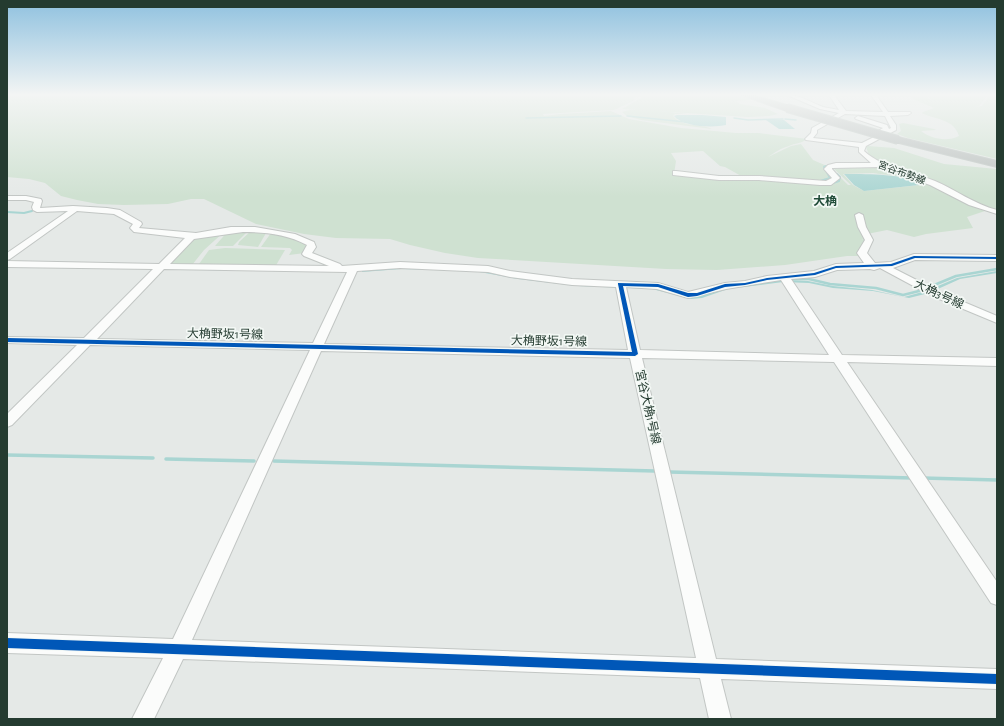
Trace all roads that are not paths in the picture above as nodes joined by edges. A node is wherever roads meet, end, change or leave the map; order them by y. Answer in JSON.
{"nodes":[{"id":1,"x":814,"y":129,"type":"edge"},
{"id":2,"x":863,"y":129,"type":"edge"},
{"id":3,"x":886,"y":129,"type":"edge"},
{"id":4,"x":894,"y":129,"type":"edge"},
{"id":5,"x":862,"y":144,"type":"junction"},
{"id":6,"x":997,"y":164,"type":"edge"},
{"id":7,"x":881,"y":165,"type":"junction"},
{"id":8,"x":676,"y":174,"type":"dead end"},
{"id":9,"x":7,"y":198,"type":"edge"},
{"id":10,"x":73,"y":211,"type":"dead end"},
{"id":11,"x":997,"y":212,"type":"edge"},
{"id":12,"x":859,"y":215,"type":"dead end"},
{"id":13,"x":192,"y":236,"type":"junction"},
{"id":14,"x":7,"y":257,"type":"edge"},
{"id":15,"x":314,"y":257,"type":"junction"},
{"id":16,"x":997,"y":258,"type":"edge"},
{"id":17,"x":7,"y":264,"type":"edge"},
{"id":18,"x":162,"y":266,"type":"junction"},
{"id":19,"x":878,"y":266,"type":"junction"},
{"id":20,"x":307,"y":269,"type":"junction"},
{"id":21,"x":349,"y":269,"type":"junction"},
{"id":22,"x":784,"y":277,"type":"junction"},
{"id":23,"x":620,"y":284,"type":"junction"},
{"id":24,"x":997,"y":320,"type":"edge"},
{"id":25,"x":7,"y":340,"type":"edge"},
{"id":26,"x":85,"y":342,"type":"junction"},
{"id":27,"x":317,"y":347,"type":"junction"},
{"id":28,"x":635,"y":354,"type":"junction"},
{"id":29,"x":839,"y":359,"type":"junction"},
{"id":30,"x":997,"y":362,"type":"edge"},
{"id":31,"x":7,"y":422,"type":"edge"},
{"id":32,"x":997,"y":597,"type":"edge"},
{"id":33,"x":7,"y":643,"type":"edge"},
{"id":34,"x":178,"y":649,"type":"junction"},
{"id":35,"x":708,"y":668,"type":"junction"},
{"id":36,"x":997,"y":679,"type":"edge"},
{"id":37,"x":143,"y":719,"type":"edge"},
{"id":38,"x":720,"y":719,"type":"edge"}],
"edges":[{"from":1,"to":5,"type":"street"},
{"from":2,"to":6,"type":"highway","bridge":true},
{"from":3,"to":5,"type":"street"},
{"from":4,"to":5,"type":"street"},
{"from":5,"to":7,"type":"street","name":"宮谷布勢線"},
{"from":7,"to":8,"type":"street"},
{"from":7,"to":11,"type":"street","name":"宮谷布勢線"},
{"from":9,"to":13,"type":"street"},
{"from":10,"to":14,"type":"street"},
{"from":12,"to":19,"type":"street"},
{"from":13,"to":15,"type":"street"},
{"from":13,"to":18,"type":"street"},
{"from":15,"to":20,"type":"street"},
{"from":15,"to":21,"type":"street"},
{"from":16,"to":19,"type":"street"},
{"from":17,"to":18,"type":"street"},
{"from":18,"to":20,"type":"street"},
{"from":18,"to":26,"type":"street"},
{"from":19,"to":22,"type":"street"},
{"from":19,"to":24,"type":"street","name":"大桷3号線"},
{"from":20,"to":21,"type":"street"},
{"from":21,"to":23,"type":"street"},
{"from":21,"to":27,"type":"street"},
{"from":22,"to":23,"type":"street"},
{"from":22,"to":29,"type":"street"},
{"from":23,"to":28,"type":"street"},
{"from":25,"to":26,"type":"street","name":"大桷野坂1号線"},
{"from":26,"to":27,"type":"street","name":"大桷野坂1号線"},
{"from":26,"to":31,"type":"street"},
{"from":27,"to":28,"type":"street","name":"大桷野坂1号線"},
{"from":27,"to":34,"type":"street"},
{"from":28,"to":29,"type":"street","name":"宮谷大桷1号線"},
{"from":28,"to":35,"type":"street","name":"宮谷大桷1号線"},
{"from":29,"to":30,"type":"street","name":"宮谷大桷1号線"},
{"from":29,"to":32,"type":"street"},
{"from":33,"to":34,"type":"street"},
{"from":34,"to":35,"type":"street"},
{"from":34,"to":37,"type":"street"},
{"from":35,"to":36,"type":"street"},
{"from":35,"to":38,"type":"street","name":"宮谷大桷1号線"}]}
